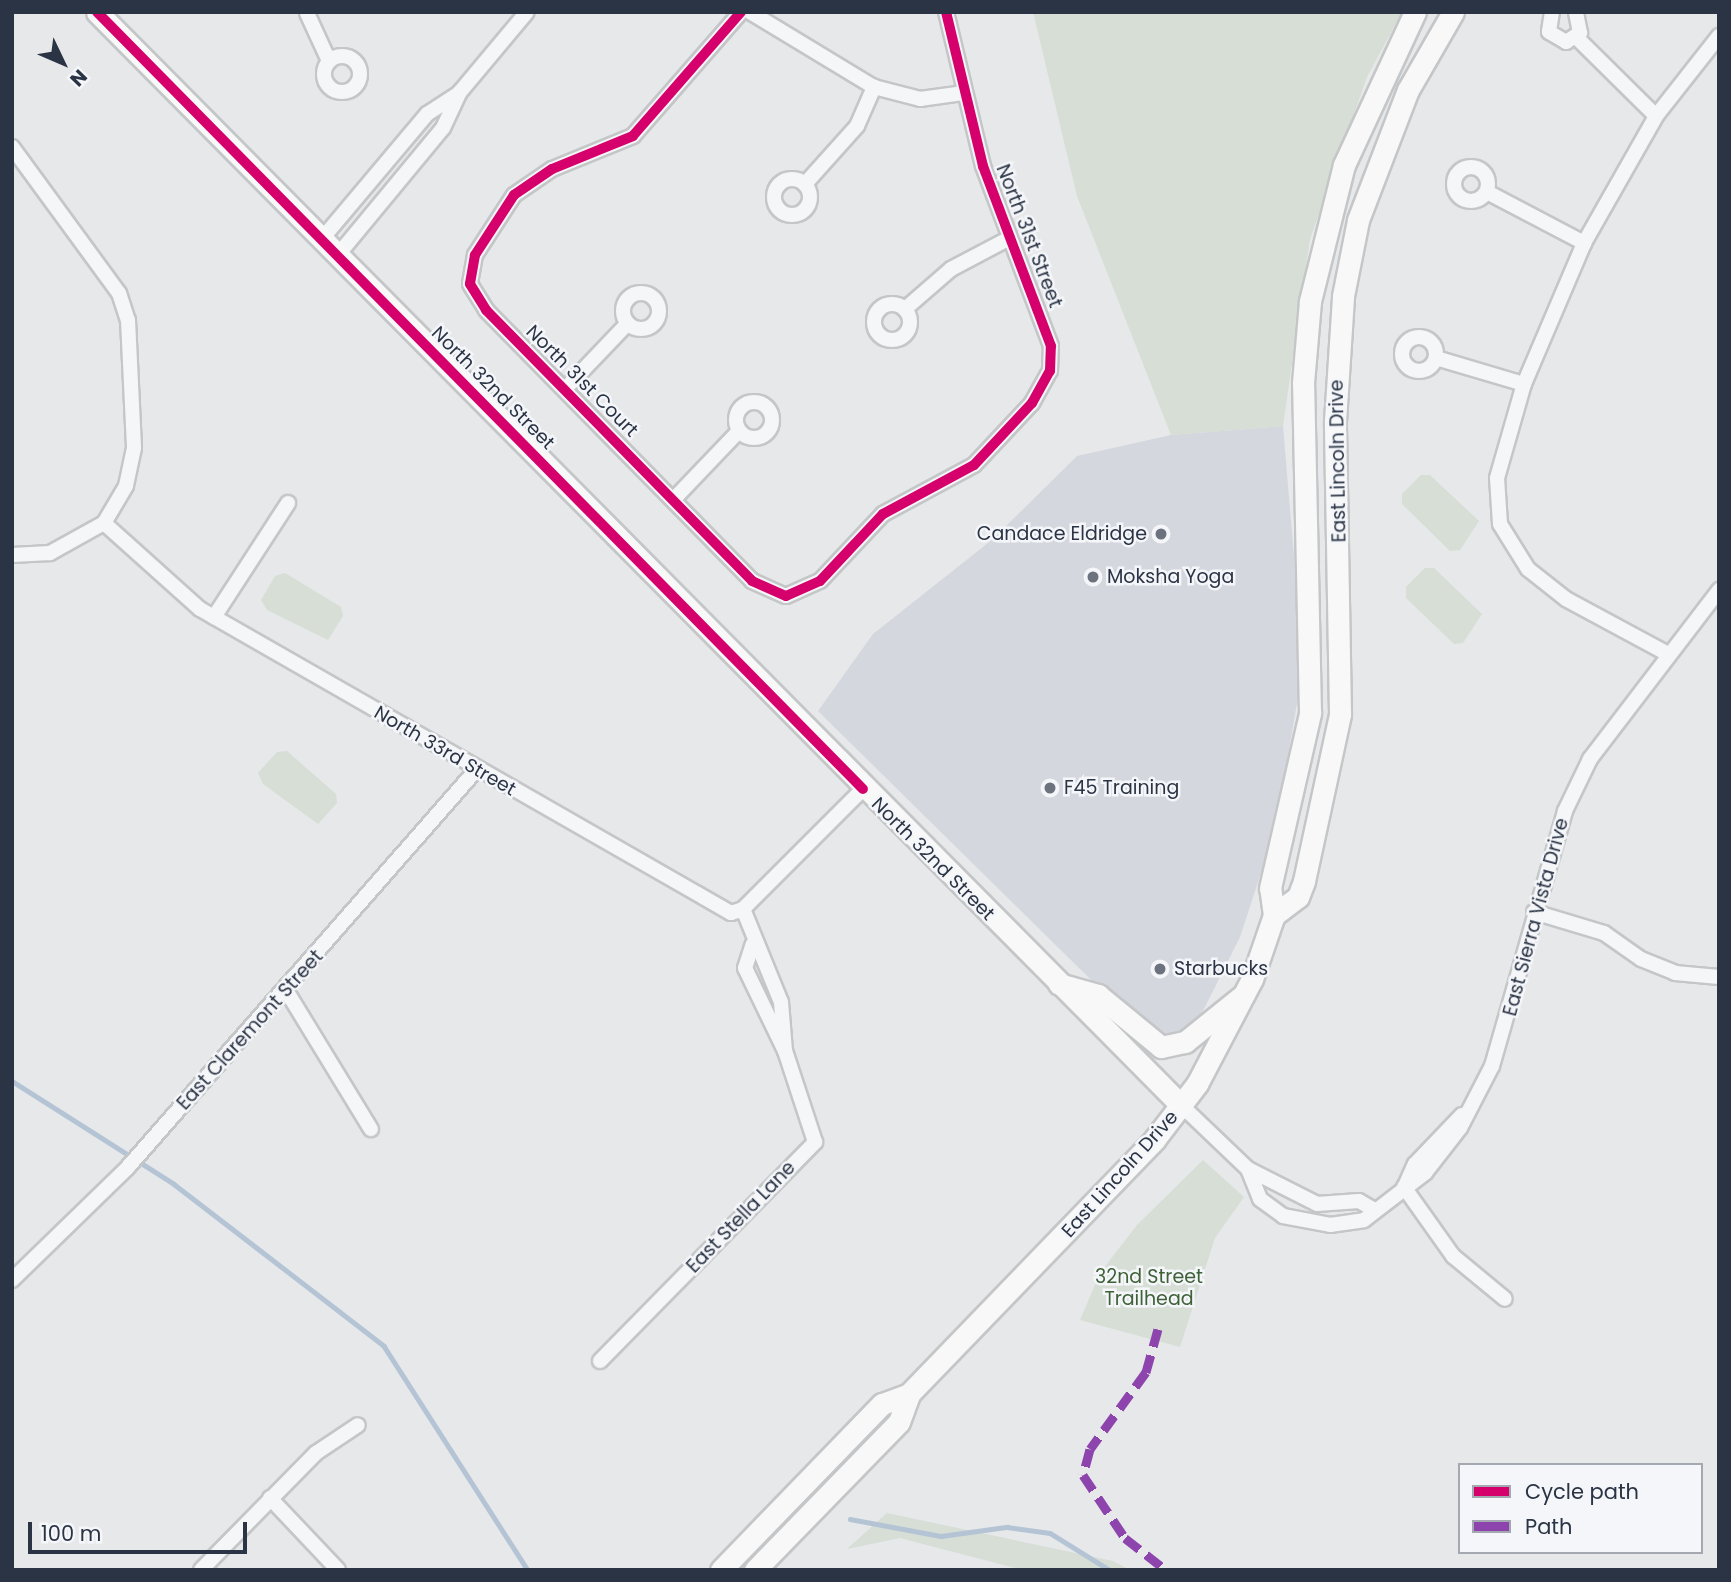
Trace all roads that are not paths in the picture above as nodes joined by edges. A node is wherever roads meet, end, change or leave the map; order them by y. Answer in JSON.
{"nodes":[{"id":1,"x":97,"y":12,"type":"edge"},
{"id":2,"x":307,"y":12,"type":"edge"},
{"id":3,"x":741,"y":12,"type":"edge"},
{"id":4,"x":750,"y":12,"type":"edge"},
{"id":5,"x":946,"y":12,"type":"edge"},
{"id":6,"x":1415,"y":12,"type":"edge"},
{"id":7,"x":1453,"y":12,"type":"edge"},
{"id":8,"x":1552,"y":12,"type":"edge"},
{"id":9,"x":1576,"y":12,"type":"edge"},
{"id":10,"x":526,"y":13,"type":"edge"},
{"id":11,"x":1719,"y":36,"type":"edge"},
{"id":12,"x":1576,"y":37,"type":"junction"},
{"id":13,"x":329,"y":61,"type":"dead end"},
{"id":14,"x":874,"y":87,"type":"junction"},
{"id":15,"x":460,"y":92,"type":"junction"},
{"id":16,"x":963,"y":93,"type":"junction"},
{"id":17,"x":1656,"y":116,"type":"junction"},
{"id":18,"x":12,"y":147,"type":"edge"},
{"id":19,"x":805,"y":184,"type":"dead end"},
{"id":20,"x":1487,"y":192,"type":"dead end"},
{"id":21,"x":1008,"y":239,"type":"junction"},
{"id":22,"x":321,"y":240,"type":"junction"},
{"id":23,"x":1584,"y":243,"type":"junction"},
{"id":24,"x":337,"y":256,"type":"junction"},
{"id":25,"x":905,"y":309,"type":"dead end"},
{"id":26,"x":628,"y":323,"type":"dead end"},
{"id":27,"x":1436,"y":358,"type":"dead end"},
{"id":28,"x":1524,"y":384,"type":"junction"},
{"id":29,"x":565,"y":389,"type":"junction"},
{"id":30,"x":738,"y":431,"type":"dead end"},
{"id":31,"x":673,"y":500,"type":"junction"},
{"id":32,"x":288,"y":503,"type":"dead end"},
{"id":33,"x":104,"y":523,"type":"junction"},
{"id":34,"x":12,"y":555,"type":"edge"},
{"id":35,"x":1719,"y":590,"type":"edge"},
{"id":36,"x":214,"y":617,"type":"junction"},
{"id":37,"x":1668,"y":654,"type":"junction"},
{"id":38,"x":477,"y":769,"type":"junction"},
{"id":39,"x":863,"y":789,"type":"junction"},
{"id":40,"x":743,"y":909,"type":"junction"},
{"id":41,"x":1534,"y":912,"type":"junction"},
{"id":42,"x":1274,"y":915,"type":"junction"},
{"id":43,"x":753,"y":944,"type":"junction"},
{"id":44,"x":1719,"y":977,"type":"edge"},
{"id":45,"x":1056,"y":982,"type":"junction"},
{"id":46,"x":286,"y":990,"type":"junction"},
{"id":47,"x":1245,"y":994,"type":"junction"},
{"id":48,"x":785,"y":1051,"type":"junction"},
{"id":49,"x":1181,"y":1105,"type":"junction"},
{"id":50,"x":371,"y":1129,"type":"dead end"},
{"id":51,"x":1248,"y":1169,"type":"junction"},
{"id":52,"x":1404,"y":1187,"type":"junction"},
{"id":53,"x":1330,"y":1204,"type":"junction"},
{"id":54,"x":1373,"y":1209,"type":"junction"},
{"id":55,"x":1329,"y":1225,"type":"junction"},
{"id":56,"x":12,"y":1280,"type":"edge"},
{"id":57,"x":1505,"y":1299,"type":"dead end"},
{"id":58,"x":600,"y":1361,"type":"dead end"},
{"id":59,"x":909,"y":1394,"type":"junction"},
{"id":60,"x":358,"y":1425,"type":"dead end"},
{"id":61,"x":270,"y":1498,"type":"junction"},
{"id":62,"x":201,"y":1570,"type":"edge"},
{"id":63,"x":338,"y":1570,"type":"edge"},
{"id":64,"x":721,"y":1570,"type":"edge"},
{"id":65,"x":755,"y":1570,"type":"edge"}],
"edges":[{"from":1,"to":22,"type":"main road","name":"North 32nd Street"},
{"from":2,"to":13,"type":"street"},
{"from":3,"to":29,"type":"street","name":"North 31st Court"},
{"from":4,"to":14,"type":"street"},
{"from":5,"to":16,"type":"street","name":"North 31st Street"},
{"from":6,"to":42,"type":"main road","name":"East Lincoln Drive"},
{"from":7,"to":42,"type":"main road","name":"East Lincoln Drive"},
{"from":8,"to":12,"type":"street"},
{"from":9,"to":12,"type":"street"},
{"from":10,"to":15,"type":"street"},
{"from":11,"to":17,"type":"street"},
{"from":12,"to":17,"type":"street"},
{"from":14,"to":16,"type":"street"},
{"from":14,"to":19,"type":"street"},
{"from":15,"to":22,"type":"street"},
{"from":15,"to":24,"type":"street"},
{"from":16,"to":21,"type":"street","name":"North 31st Street"},
{"from":17,"to":23,"type":"street"},
{"from":18,"to":33,"type":"street"},
{"from":20,"to":23,"type":"street"},
{"from":21,"to":25,"type":"street"},
{"from":21,"to":31,"type":"street","name":"North 31st Street"},
{"from":22,"to":24,"type":"main road","name":"North 32nd Street"},
{"from":23,"to":28,"type":"street"},
{"from":24,"to":39,"type":"main road","name":"North 32nd Street"},
{"from":26,"to":29,"type":"street"},
{"from":27,"to":28,"type":"street"},
{"from":28,"to":37,"type":"street"},
{"from":29,"to":31,"type":"street","name":"North 31st Court"},
{"from":30,"to":31,"type":"street"},
{"from":32,"to":36,"type":"street"},
{"from":33,"to":34,"type":"street"},
{"from":33,"to":36,"type":"street","name":"North 33rd Street"},
{"from":35,"to":37,"type":"street","name":"East Sierra Vista Drive"},
{"from":36,"to":38,"type":"street","name":"North 33rd Street"},
{"from":37,"to":41,"type":"street","name":"East Sierra Vista Drive"},
{"from":38,"to":40,"type":"street","name":"North 33rd Street"},
{"from":38,"to":46,"type":"street","name":"East Claremont Street"},
{"from":39,"to":40,"type":"street"},
{"from":39,"to":45,"type":"main road","name":"North 32nd Street"},
{"from":40,"to":43,"type":"street","name":"East Stella Lane"},
{"from":41,"to":44,"type":"street"},
{"from":41,"to":52,"type":"street","name":"East Sierra Vista Drive"},
{"from":42,"to":47,"type":"main road","name":"East Lincoln Drive"},
{"from":43,"to":48,"type":"street","name":"East Stella Lane"},
{"from":43,"to":48,"type":"street","name":"East Stella Lane"},
{"from":45,"to":47,"type":"main road"},
{"from":45,"to":49,"type":"main road","name":"North 32nd Street"},
{"from":46,"to":50,"type":"street"},
{"from":46,"to":56,"type":"street","name":"East Claremont Street"},
{"from":47,"to":49,"type":"main road","name":"East Lincoln Drive"},
{"from":48,"to":58,"type":"street","name":"East Stella Lane"},
{"from":49,"to":51,"type":"street","name":"East Sierra Vista Drive"},
{"from":49,"to":59,"type":"main road","name":"East Lincoln Drive"},
{"from":51,"to":53,"type":"street","name":"East Sierra Vista Drive"},
{"from":51,"to":55,"type":"street","name":"East Sierra Vista Drive"},
{"from":52,"to":54,"type":"street","name":"East Sierra Vista Drive"},
{"from":52,"to":57,"type":"street"},
{"from":53,"to":54,"type":"street","name":"East Sierra Vista Drive"},
{"from":53,"to":55,"type":"street"},
{"from":54,"to":55,"type":"street","name":"East Sierra Vista Drive"},
{"from":59,"to":64,"type":"main road","name":"East Lincoln Drive"},
{"from":59,"to":65,"type":"main road","name":"East Lincoln Drive"},
{"from":60,"to":61,"type":"street"},
{"from":61,"to":62,"type":"street"},
{"from":61,"to":63,"type":"street"}]}
